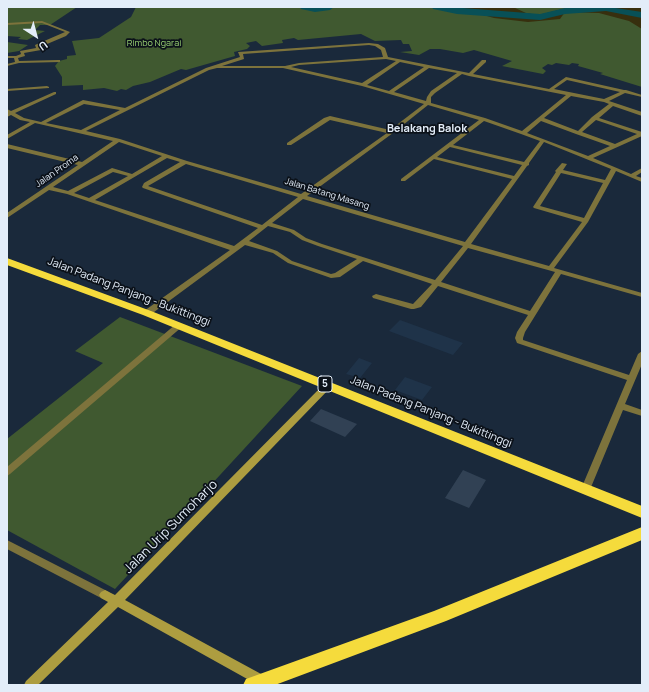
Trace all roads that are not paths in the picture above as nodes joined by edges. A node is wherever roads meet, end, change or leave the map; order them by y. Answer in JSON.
{"nodes":[{"id":1,"x":7,"y":24,"type":"edge"},
{"id":2,"x":7,"y":58,"type":"edge"},
{"id":3,"x":386,"y":58,"type":"junction"},
{"id":4,"x":16,"y":59,"type":"junction"},
{"id":5,"x":399,"y":60,"type":"junction"},
{"id":6,"x":58,"y":61,"type":"dead end"},
{"id":7,"x":484,"y":61,"type":"dead end"},
{"id":8,"x":7,"y":65,"type":"edge"},
{"id":9,"x":428,"y":66,"type":"junction"},
{"id":10,"x":284,"y":67,"type":"junction"},
{"id":11,"x":212,"y":68,"type":"junction"},
{"id":12,"x":461,"y":73,"type":"junction"},
{"id":13,"x":469,"y":74,"type":"junction"},
{"id":14,"x":363,"y":85,"type":"junction"},
{"id":15,"x":47,"y":87,"type":"dead end"},
{"id":16,"x":7,"y":90,"type":"edge"},
{"id":17,"x":550,"y":90,"type":"junction"},
{"id":18,"x":626,"y":91,"type":"junction"},
{"id":19,"x":391,"y":92,"type":"junction"},
{"id":20,"x":54,"y":93,"type":"dead end"},
{"id":21,"x":570,"y":94,"type":"junction"},
{"id":22,"x":642,"y":96,"type":"edge"},
{"id":23,"x":605,"y":101,"type":"junction"},
{"id":24,"x":428,"y":103,"type":"junction"},
{"id":25,"x":612,"y":104,"type":"junction"},
{"id":26,"x":126,"y":110,"type":"junction"},
{"id":27,"x":8,"y":113,"type":"edge"},
{"id":28,"x":642,"y":114,"type":"edge"},
{"id":29,"x":594,"y":118,"type":"junction"},
{"id":30,"x":483,"y":119,"type":"junction"},
{"id":31,"x":542,"y":119,"type":"junction"},
{"id":32,"x":34,"y":122,"type":"junction"},
{"id":33,"x":42,"y":123,"type":"junction"},
{"id":34,"x":83,"y":131,"type":"junction"},
{"id":35,"x":391,"y":132,"type":"junction"},
{"id":36,"x":578,"y":132,"type":"junction"},
{"id":37,"x":523,"y":133,"type":"junction"},
{"id":38,"x":642,"y":134,"type":"edge"},
{"id":39,"x":7,"y":137,"type":"edge"},
{"id":40,"x":118,"y":140,"type":"junction"},
{"id":41,"x":543,"y":140,"type":"junction"},
{"id":42,"x":289,"y":144,"type":"dead end"},
{"id":43,"x":448,"y":145,"type":"junction"},
{"id":44,"x":7,"y":146,"type":"edge"},
{"id":45,"x":614,"y":146,"type":"junction"},
{"id":46,"x":168,"y":156,"type":"junction"},
{"id":47,"x":432,"y":157,"type":"junction"},
{"id":48,"x":589,"y":158,"type":"junction"},
{"id":49,"x":185,"y":162,"type":"junction"},
{"id":50,"x":83,"y":164,"type":"junction"},
{"id":51,"x":527,"y":164,"type":"junction"},
{"id":52,"x":564,"y":164,"type":"dead end"},
{"id":53,"x":614,"y":169,"type":"junction"},
{"id":54,"x":642,"y":170,"type":"edge"},
{"id":55,"x":558,"y":171,"type":"junction"},
{"id":56,"x":134,"y":176,"type":"junction"},
{"id":57,"x":631,"y":176,"type":"junction"},
{"id":58,"x":516,"y":178,"type":"junction"},
{"id":59,"x":403,"y":180,"type":"dead end"},
{"id":60,"x":642,"y":180,"type":"edge"},
{"id":61,"x":606,"y":182,"type":"junction"},
{"id":62,"x":49,"y":188,"type":"junction"},
{"id":63,"x":69,"y":193,"type":"junction"},
{"id":64,"x":303,"y":196,"type":"junction"},
{"id":65,"x":90,"y":200,"type":"junction"},
{"id":66,"x":7,"y":216,"type":"edge"},
{"id":67,"x":586,"y":220,"type":"junction"},
{"id":68,"x":265,"y":225,"type":"junction"},
{"id":69,"x":244,"y":242,"type":"junction"},
{"id":70,"x":467,"y":245,"type":"junction"},
{"id":71,"x":235,"y":249,"type":"junction"},
{"id":72,"x":362,"y":259,"type":"junction"},
{"id":73,"x":7,"y":261,"type":"edge"},
{"id":74,"x":550,"y":269,"type":"junction"},
{"id":75,"x":560,"y":271,"type":"junction"},
{"id":76,"x":437,"y":282,"type":"junction"},
{"id":77,"x":642,"y":295,"type":"edge"},
{"id":78,"x":376,"y":296,"type":"dead end"},
{"id":79,"x":147,"y":313,"type":"junction"},
{"id":80,"x":532,"y":314,"type":"junction"},
{"id":81,"x":178,"y":326,"type":"junction"},
{"id":82,"x":642,"y":354,"type":"edge"},
{"id":83,"x":632,"y":379,"type":"junction"},
{"id":84,"x":328,"y":385,"type":"junction"},
{"id":85,"x":622,"y":406,"type":"junction"},
{"id":86,"x":642,"y":412,"type":"edge"},
{"id":87,"x":7,"y":472,"type":"edge"},
{"id":88,"x":586,"y":489,"type":"junction"},
{"id":89,"x":642,"y":512,"type":"edge"},
{"id":90,"x":642,"y":533,"type":"edge"},
{"id":91,"x":7,"y":544,"type":"edge"},
{"id":92,"x":117,"y":601,"type":"junction"},
{"id":93,"x":261,"y":684,"type":"edge"},
{"id":94,"x":30,"y":685,"type":"edge"}],
"edges":[{"from":1,"to":4,"type":"street"},
{"from":2,"to":4,"type":"street"},
{"from":3,"to":5,"type":"street"},
{"from":3,"to":10,"type":"street"},
{"from":3,"to":11,"type":"street"},
{"from":4,"to":6,"type":"street"},
{"from":4,"to":8,"type":"street"},
{"from":5,"to":9,"type":"street"},
{"from":5,"to":14,"type":"street"},
{"from":7,"to":13,"type":"street"},
{"from":9,"to":12,"type":"street"},
{"from":9,"to":19,"type":"street"},
{"from":10,"to":11,"type":"street"},
{"from":10,"to":14,"type":"street"},
{"from":11,"to":26,"type":"street"},
{"from":12,"to":13,"type":"street"},
{"from":12,"to":24,"type":"street"},
{"from":13,"to":17,"type":"street"},
{"from":14,"to":19,"type":"street"},
{"from":15,"to":16,"type":"street"},
{"from":17,"to":18,"type":"street"},
{"from":17,"to":21,"type":"street"},
{"from":18,"to":22,"type":"street"},
{"from":18,"to":23,"type":"street"},
{"from":19,"to":24,"type":"street"},
{"from":20,"to":27,"type":"street"},
{"from":21,"to":23,"type":"street"},
{"from":21,"to":31,"type":"street"},
{"from":23,"to":25,"type":"street"},
{"from":24,"to":30,"type":"street"},
{"from":24,"to":35,"type":"street"},
{"from":25,"to":28,"type":"street"},
{"from":25,"to":29,"type":"street"},
{"from":26,"to":33,"type":"street"},
{"from":26,"to":34,"type":"street"},
{"from":27,"to":32,"type":"street","name":"Jalan Batang Masang"},
{"from":29,"to":36,"type":"street"},
{"from":29,"to":38,"type":"street"},
{"from":30,"to":37,"type":"street"},
{"from":30,"to":43,"type":"street"},
{"from":31,"to":36,"type":"street"},
{"from":31,"to":37,"type":"street"},
{"from":32,"to":33,"type":"street","name":"Jalan Batang Masang"},
{"from":32,"to":39,"type":"street"},
{"from":33,"to":34,"type":"street","name":"Jalan Batang Masang"},
{"from":34,"to":40,"type":"street","name":"Jalan Batang Masang"},
{"from":35,"to":42,"type":"street"},
{"from":35,"to":64,"type":"street"},
{"from":36,"to":45,"type":"street"},
{"from":37,"to":41,"type":"street"},
{"from":38,"to":45,"type":"street"},
{"from":40,"to":46,"type":"street","name":"Jalan Batang Masang"},
{"from":40,"to":50,"type":"street","name":"Jalan Proma"},
{"from":41,"to":48,"type":"street"},
{"from":41,"to":51,"type":"street"},
{"from":43,"to":47,"type":"street"},
{"from":43,"to":51,"type":"street"},
{"from":44,"to":50,"type":"street"},
{"from":45,"to":48,"type":"street"},
{"from":46,"to":49,"type":"street","name":"Jalan Batang Masang"},
{"from":46,"to":56,"type":"street"},
{"from":47,"to":58,"type":"street"},
{"from":47,"to":59,"type":"street"},
{"from":48,"to":53,"type":"street"},
{"from":49,"to":64,"type":"street","name":"Jalan Batang Masang"},
{"from":49,"to":68,"type":"street"},
{"from":50,"to":62,"type":"street","name":"Jalan Proma"},
{"from":51,"to":58,"type":"street"},
{"from":52,"to":55,"type":"street"},
{"from":53,"to":57,"type":"street"},
{"from":53,"to":61,"type":"street"},
{"from":54,"to":57,"type":"street"},
{"from":55,"to":61,"type":"street"},
{"from":55,"to":67,"type":"street"},
{"from":56,"to":63,"type":"street"},
{"from":56,"to":65,"type":"street"},
{"from":57,"to":60,"type":"street"},
{"from":58,"to":70,"type":"street"},
{"from":61,"to":67,"type":"street"},
{"from":62,"to":63,"type":"street"},
{"from":62,"to":66,"type":"street","name":"Jalan Proma"},
{"from":63,"to":65,"type":"street"},
{"from":64,"to":68,"type":"street"},
{"from":64,"to":70,"type":"street","name":"Jalan Batang Masang"},
{"from":65,"to":71,"type":"street"},
{"from":67,"to":74,"type":"street"},
{"from":68,"to":69,"type":"street"},
{"from":68,"to":72,"type":"street"},
{"from":69,"to":71,"type":"street"},
{"from":69,"to":72,"type":"street"},
{"from":70,"to":74,"type":"street","name":"Jalan Batang Masang"},
{"from":70,"to":76,"type":"street"},
{"from":71,"to":79,"type":"street"},
{"from":72,"to":76,"type":"street"},
{"from":73,"to":79,"type":"highway","name":"Jalan Padang Panjang - Bukittinggi","number":"5"},
{"from":74,"to":75,"type":"street","name":"Jalan Batang Masang"},
{"from":75,"to":77,"type":"street","name":"Jalan Batang Masang"},
{"from":75,"to":80,"type":"street"},
{"from":76,"to":78,"type":"street"},
{"from":76,"to":80,"type":"street"},
{"from":79,"to":81,"type":"highway","name":"Jalan Padang Panjang - Bukittinggi","number":"5"},
{"from":80,"to":83,"type":"street"},
{"from":81,"to":84,"type":"highway","name":"Jalan Padang Panjang - Bukittinggi","number":"5"},
{"from":81,"to":87,"type":"street"},
{"from":82,"to":83,"type":"street"},
{"from":83,"to":85,"type":"street"},
{"from":84,"to":88,"type":"highway","name":"Jalan Padang Panjang - Bukittinggi","number":"5"},
{"from":84,"to":92,"type":"street","name":"Jalan Urip Sumoharjo"},
{"from":85,"to":86,"type":"street"},
{"from":85,"to":88,"type":"street"},
{"from":88,"to":89,"type":"highway","name":"Jalan Padang Panjang - Bukittinggi","number":"5"},
{"from":90,"to":93,"type":"highway"},
{"from":91,"to":92,"type":"street"},
{"from":92,"to":93,"type":"street"},
{"from":92,"to":94,"type":"street","name":"Jalan Urip Sumoharjo"}]}
